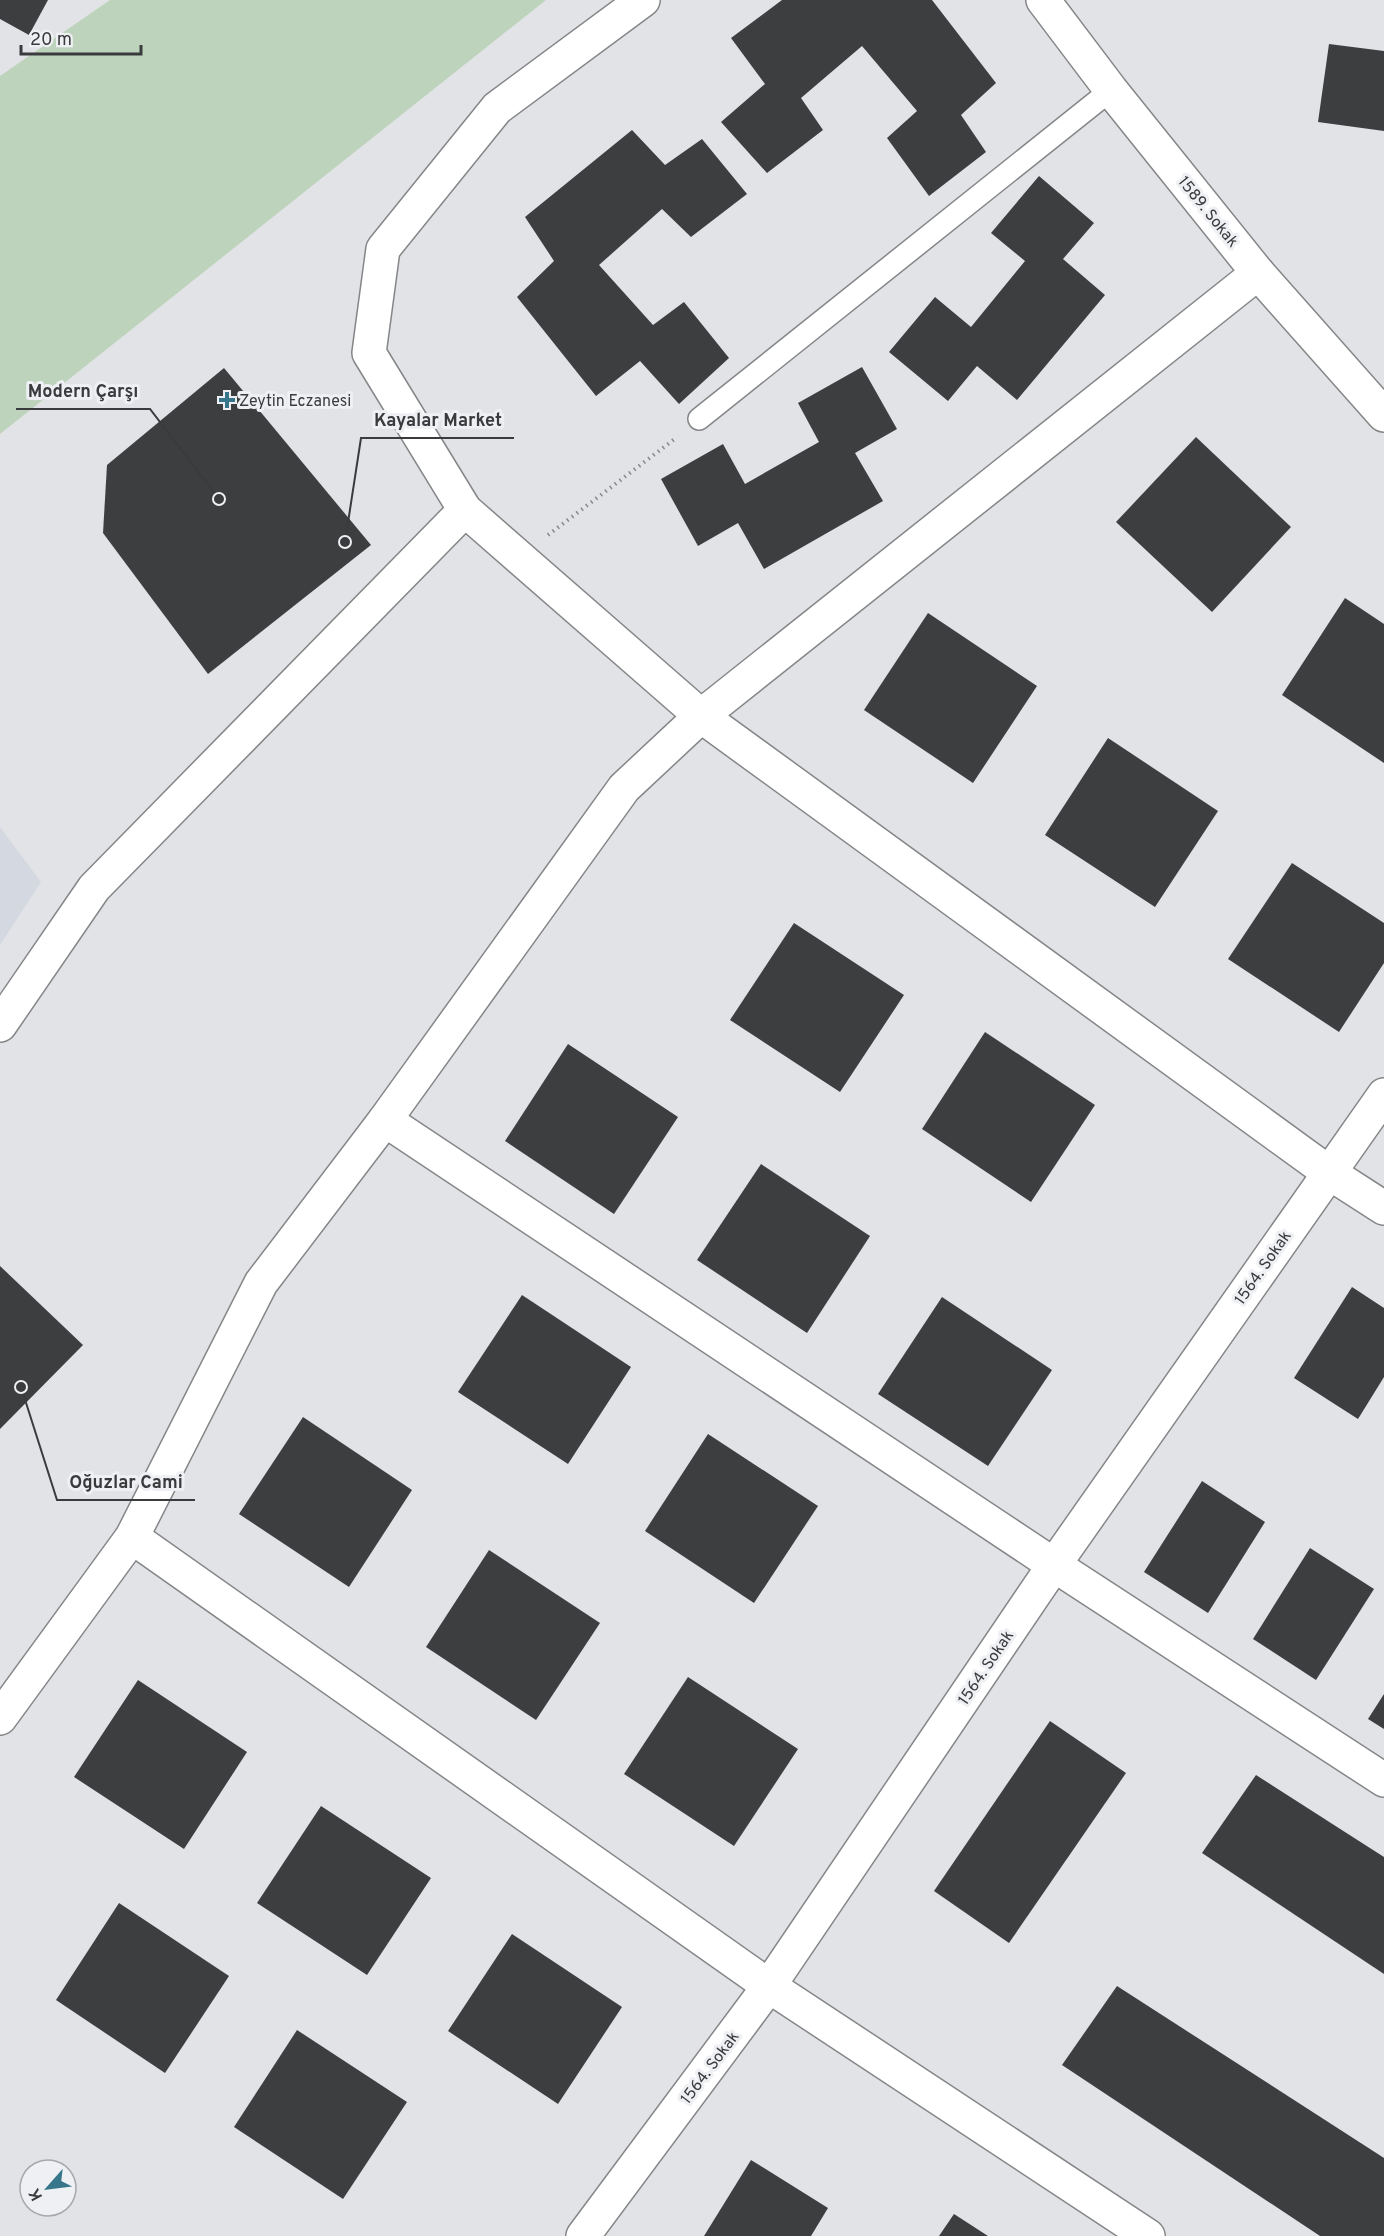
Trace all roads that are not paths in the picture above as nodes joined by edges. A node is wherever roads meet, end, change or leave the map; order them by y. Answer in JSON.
{"nodes":[{"id":1,"x":643,"y":0,"type":"edge"},
{"id":2,"x":1042,"y":0,"type":"edge"},
{"id":3,"x":1111,"y":90,"type":"junction"},
{"id":4,"x":1258,"y":273,"type":"junction"},
{"id":5,"x":1384,"y":415,"type":"edge"},
{"id":6,"x":699,"y":419,"type":"road end"},
{"id":7,"x":465,"y":510,"type":"junction"},
{"id":8,"x":700,"y":716,"type":"junction"},
{"id":9,"x":0,"y":1025,"type":"edge"},
{"id":10,"x":1384,"y":1095,"type":"edge"},
{"id":11,"x":385,"y":1120,"type":"junction"},
{"id":12,"x":1328,"y":1172,"type":"junction"},
{"id":13,"x":1384,"y":1208,"type":"edge"},
{"id":14,"x":132,"y":1538,"type":"junction"},
{"id":15,"x":1054,"y":1565,"type":"junction"},
{"id":16,"x":0,"y":1718,"type":"edge"},
{"id":17,"x":1384,"y":1780,"type":"edge"},
{"id":18,"x":769,"y":1986,"type":"junction"},
{"id":19,"x":583,"y":2236,"type":"edge"},
{"id":20,"x":1148,"y":2236,"type":"edge"}],
"edges":[{"from":1,"to":7,"type":"street"},
{"from":2,"to":3,"type":"street","name":"1589. Sokak"},
{"from":3,"to":4,"type":"street","name":"1589. Sokak"},
{"from":3,"to":6,"type":"lane"},
{"from":4,"to":5,"type":"street","name":"1589. Sokak"},
{"from":4,"to":8,"type":"street"},
{"from":7,"to":8,"type":"street"},
{"from":7,"to":9,"type":"street"},
{"from":8,"to":11,"type":"street"},
{"from":8,"to":12,"type":"street"},
{"from":10,"to":12,"type":"street","name":"1564. Sokak"},
{"from":11,"to":14,"type":"street"},
{"from":11,"to":15,"type":"street"},
{"from":12,"to":13,"type":"street"},
{"from":12,"to":15,"type":"street","name":"1564. Sokak"},
{"from":14,"to":16,"type":"street"},
{"from":14,"to":18,"type":"street"},
{"from":15,"to":17,"type":"street"},
{"from":15,"to":18,"type":"street","name":"1564. Sokak"},
{"from":18,"to":19,"type":"street","name":"1564. Sokak"},
{"from":18,"to":20,"type":"street"}]}
